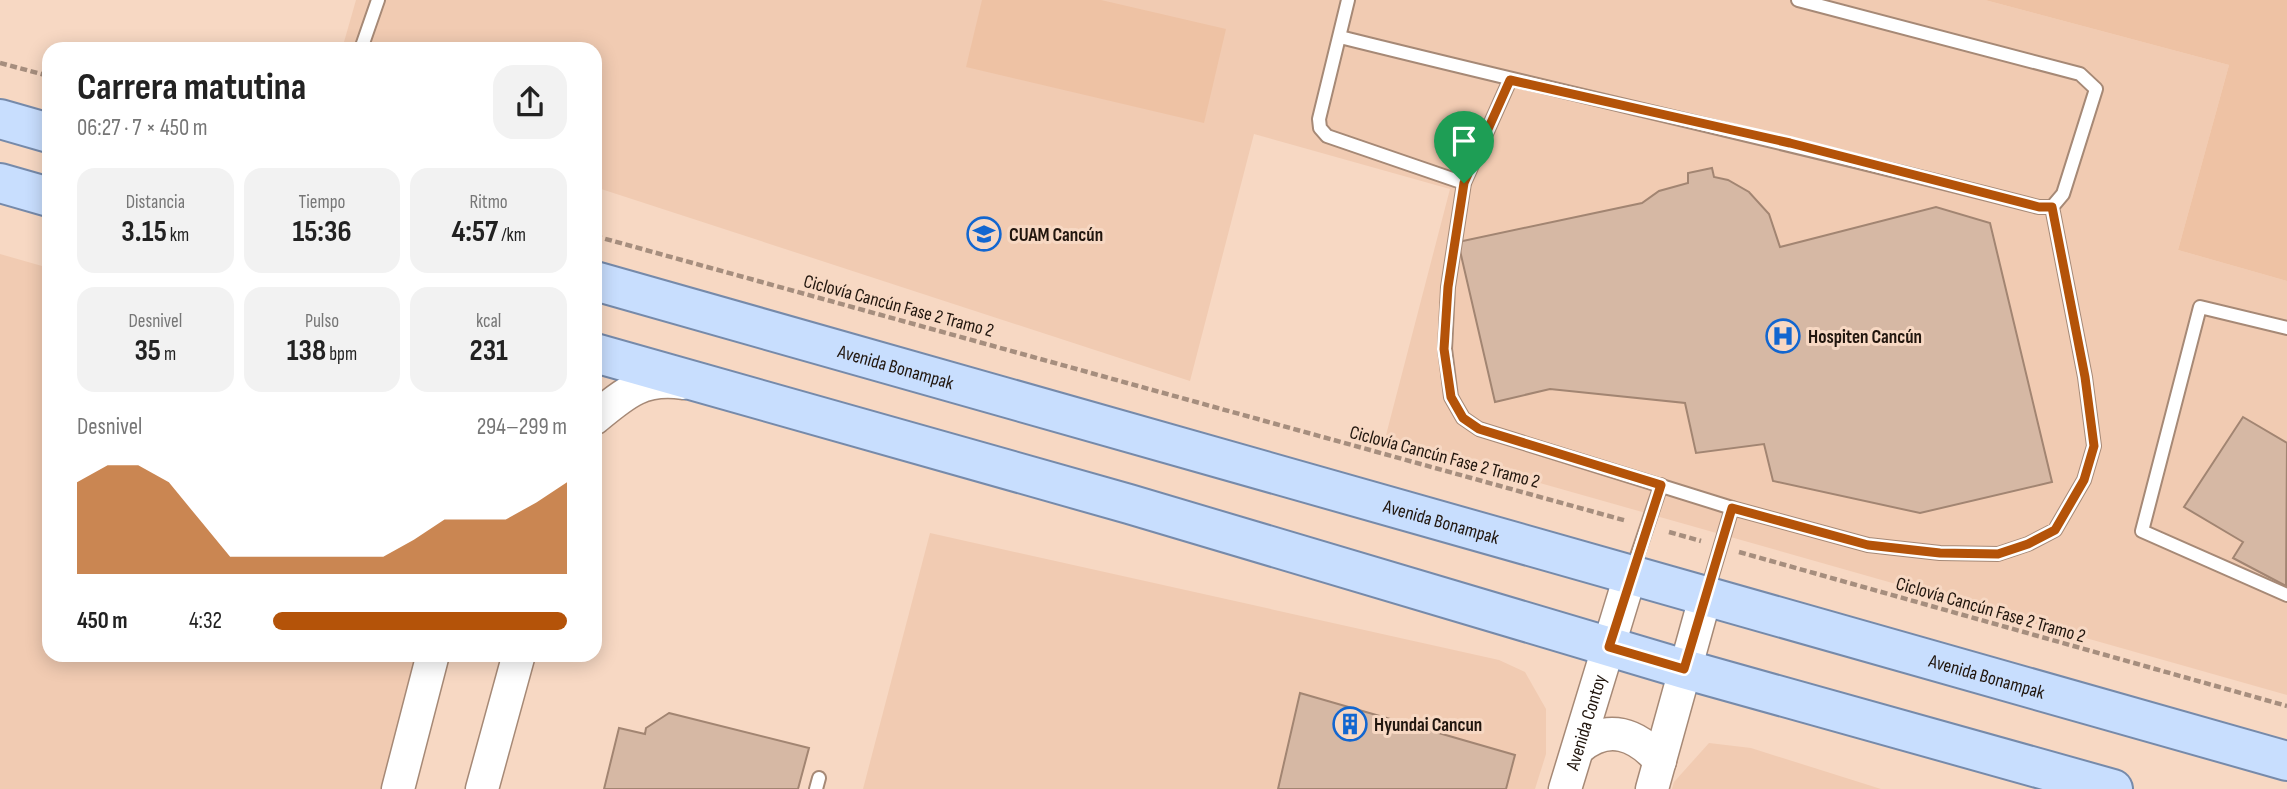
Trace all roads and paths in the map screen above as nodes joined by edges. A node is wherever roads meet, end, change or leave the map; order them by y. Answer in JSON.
{"nodes":[{"id":1,"x":378,"y":0,"type":"edge"},
{"id":2,"x":1348,"y":0,"type":"edge"},
{"id":3,"x":1798,"y":0,"type":"edge"},
{"id":4,"x":1340,"y":37,"type":"junction"},
{"id":5,"x":363,"y":42,"type":"edge"},
{"id":6,"x":0,"y":63,"type":"edge"},
{"id":7,"x":42,"y":74,"type":"edge"},
{"id":8,"x":1510,"y":80,"type":"junction"},
{"id":9,"x":0,"y":119,"type":"edge"},
{"id":10,"x":42,"y":131,"type":"edge"},
{"id":11,"x":0,"y":183,"type":"edge"},
{"id":12,"x":1464,"y":183,"type":"junction"},
{"id":13,"x":42,"y":195,"type":"edge"},
{"id":14,"x":2052,"y":207,"type":"junction"},
{"id":15,"x":602,"y":238,"type":"edge"},
{"id":16,"x":602,"y":283,"type":"edge"},
{"id":17,"x":2287,"y":328,"type":"edge"},
{"id":18,"x":602,"y":355,"type":"edge"},
{"id":19,"x":720,"y":388,"type":"junction"},
{"id":20,"x":602,"y":412,"type":"edge"},
{"id":21,"x":1661,"y":485,"type":"junction"},
{"id":22,"x":1732,"y":508,"type":"junction"},
{"id":23,"x":1647,"y":526,"type":"junction"},
{"id":24,"x":1718,"y":547,"type":"junction"},
{"id":25,"x":1630,"y":576,"type":"junction"},
{"id":26,"x":2287,"y":595,"type":"edge"},
{"id":27,"x":1705,"y":598,"type":"junction"},
{"id":28,"x":1609,"y":647,"type":"junction"},
{"id":29,"x":431,"y":662,"type":"edge"},
{"id":30,"x":517,"y":662,"type":"edge"},
{"id":31,"x":1684,"y":669,"type":"junction"},
{"id":32,"x":2287,"y":706,"type":"edge"},
{"id":33,"x":1579,"y":748,"type":"junction"},
{"id":34,"x":2287,"y":761,"type":"edge"},
{"id":35,"x":1656,"y":775,"type":"edge"},
{"id":36,"x":398,"y":789,"type":"edge"},
{"id":37,"x":482,"y":789,"type":"edge"},
{"id":38,"x":1565,"y":789,"type":"edge"},
{"id":39,"x":2113,"y":789,"type":"edge"}],
"edges":[{"from":1,"to":5,"type":"lane"},
{"from":2,"to":4,"type":"lane"},
{"from":3,"to":14,"type":"lane"},
{"from":4,"to":8,"type":"lane"},
{"from":4,"to":12,"type":"lane"},
{"from":6,"to":7,"type":"path"},
{"from":8,"to":12,"type":"lane"},
{"from":8,"to":14,"type":"lane"},
{"from":9,"to":10,"type":"main road"},
{"from":11,"to":13,"type":"main road"},
{"from":12,"to":21,"type":"lane"},
{"from":14,"to":22,"type":"lane"},
{"from":15,"to":23,"type":"path","name":"Ciclovía Cancún Fase 2 Tramo 2"},
{"from":16,"to":25,"type":"main road","name":"Avenida Bonampak"},
{"from":17,"to":26,"type":"lane"},
{"from":18,"to":19,"type":"main road"},
{"from":19,"to":20,"type":"street"},
{"from":19,"to":28,"type":"main road"},
{"from":21,"to":22,"type":"lane"},
{"from":21,"to":23,"type":"lane"},
{"from":22,"to":24,"type":"lane"},
{"from":23,"to":24,"type":"path","name":"Ciclovía Cancún Fase 2 Tramo 2"},
{"from":23,"to":25,"type":"lane"},
{"from":24,"to":27,"type":"lane"},
{"from":24,"to":32,"type":"path","name":"Ciclovía Cancún Fase 2 Tramo 2"},
{"from":25,"to":27,"type":"main road","name":"Avenida Bonampak"},
{"from":25,"to":28,"type":"street","name":"Avenida Contoy"},
{"from":27,"to":31,"type":"street"},
{"from":27,"to":34,"type":"main road","name":"Avenida Bonampak"},
{"from":28,"to":31,"type":"main road"},
{"from":28,"to":33,"type":"street","name":"Avenida Contoy"},
{"from":29,"to":36,"type":"street"},
{"from":30,"to":37,"type":"street"},
{"from":31,"to":35,"type":"street"},
{"from":31,"to":39,"type":"main road"},
{"from":33,"to":35,"type":"street"},
{"from":33,"to":38,"type":"street","name":"Avenida Contoy"}]}
